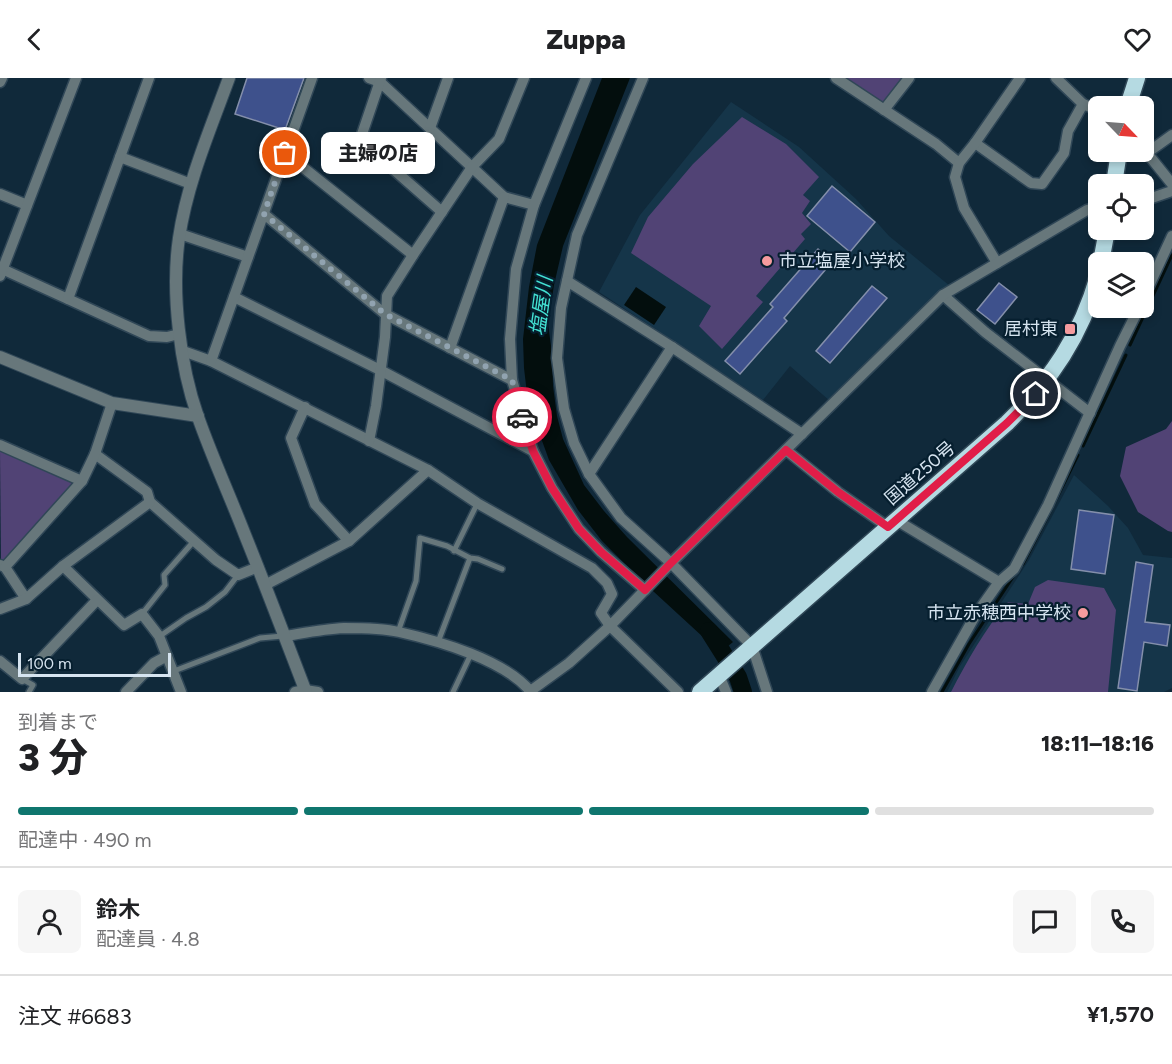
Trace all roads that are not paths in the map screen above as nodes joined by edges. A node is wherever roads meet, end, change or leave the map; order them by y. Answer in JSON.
{"nodes":[{"id":1,"x":2,"y":78,"type":"edge"},
{"id":2,"x":76,"y":78,"type":"edge"},
{"id":3,"x":149,"y":78,"type":"edge"},
{"id":4,"x":229,"y":78,"type":"edge"},
{"id":5,"x":312,"y":78,"type":"edge"},
{"id":6,"x":369,"y":78,"type":"edge"},
{"id":7,"x":448,"y":78,"type":"edge"},
{"id":8,"x":524,"y":78,"type":"edge"},
{"id":9,"x":586,"y":78,"type":"edge"},
{"id":10,"x":643,"y":78,"type":"edge"},
{"id":11,"x":836,"y":78,"type":"edge"},
{"id":12,"x":909,"y":78,"type":"edge"},
{"id":13,"x":1020,"y":78,"type":"edge"},
{"id":14,"x":1056,"y":78,"type":"edge"},
{"id":15,"x":1137,"y":78,"type":"edge"},
{"id":16,"x":381,"y":80,"type":"edge"},
{"id":17,"x":0,"y":82,"type":"edge"},
{"id":18,"x":1131,"y":96,"type":"edge"},
{"id":19,"x":1083,"y":104,"type":"junction"},
{"id":20,"x":1088,"y":106,"type":"edge"},
{"id":21,"x":884,"y":110,"type":"junction"},
{"id":22,"x":430,"y":128,"type":"junction"},
{"id":23,"x":1172,"y":135,"type":"edge"},
{"id":24,"x":975,"y":143,"type":"junction"},
{"id":25,"x":285,"y":153,"type":"junction"},
{"id":26,"x":120,"y":157,"type":"junction"},
{"id":27,"x":959,"y":163,"type":"junction"},
{"id":28,"x":472,"y":167,"type":"junction"},
{"id":29,"x":191,"y":184,"type":"junction"},
{"id":30,"x":1172,"y":184,"type":"edge"},
{"id":31,"x":1172,"y":191,"type":"edge"},
{"id":32,"x":0,"y":194,"type":"edge"},
{"id":33,"x":504,"y":197,"type":"junction"},
{"id":34,"x":1154,"y":197,"type":"edge"},
{"id":35,"x":27,"y":205,"type":"junction"},
{"id":36,"x":534,"y":205,"type":"junction"},
{"id":37,"x":1088,"y":210,"type":"edge"},
{"id":38,"x":442,"y":212,"type":"junction"},
{"id":39,"x":264,"y":214,"type":"junction"},
{"id":40,"x":180,"y":234,"type":"junction"},
{"id":41,"x":1172,"y":236,"type":"edge"},
{"id":42,"x":413,"y":255,"type":"junction"},
{"id":43,"x":248,"y":257,"type":"junction"},
{"id":44,"x":997,"y":262,"type":"junction"},
{"id":45,"x":1,"y":271,"type":"edge"},
{"id":46,"x":1154,"y":275,"type":"edge"},
{"id":47,"x":567,"y":281,"type":"junction"},
{"id":48,"x":943,"y":295,"type":"junction"},
{"id":49,"x":234,"y":297,"type":"junction"},
{"id":50,"x":68,"y":299,"type":"junction"},
{"id":51,"x":1088,"y":304,"type":"edge"},
{"id":52,"x":385,"y":314,"type":"junction"},
{"id":53,"x":1134,"y":318,"type":"edge"},
{"id":54,"x":179,"y":334,"type":"junction"},
{"id":55,"x":672,"y":347,"type":"junction"},
{"id":56,"x":450,"y":348,"type":"junction"},
{"id":57,"x":183,"y":351,"type":"junction"},
{"id":58,"x":0,"y":357,"type":"edge"},
{"id":59,"x":211,"y":361,"type":"junction"},
{"id":60,"x":380,"y":370,"type":"junction"},
{"id":61,"x":1047,"y":379,"type":"junction"},
{"id":62,"x":512,"y":380,"type":"junction"},
{"id":63,"x":112,"y":403,"type":"junction"},
{"id":64,"x":305,"y":407,"type":"junction"},
{"id":65,"x":1090,"y":412,"type":"junction"},
{"id":66,"x":198,"y":416,"type":"junction"},
{"id":67,"x":802,"y":434,"type":"junction"},
{"id":68,"x":369,"y":441,"type":"junction"},
{"id":69,"x":0,"y":445,"type":"edge"},
{"id":70,"x":786,"y":450,"type":"junction"},
{"id":71,"x":533,"y":451,"type":"junction"},
{"id":72,"x":95,"y":454,"type":"junction"},
{"id":73,"x":428,"y":470,"type":"junction"},
{"id":74,"x":589,"y":474,"type":"junction"},
{"id":75,"x":82,"y":481,"type":"junction"},
{"id":76,"x":150,"y":502,"type":"junction"},
{"id":77,"x":477,"y":503,"type":"junction"},
{"id":78,"x":892,"y":524,"type":"junction"},
{"id":79,"x":194,"y":541,"type":"junction"},
{"id":80,"x":349,"y":541,"type":"junction"},
{"id":81,"x":454,"y":551,"type":"junction"},
{"id":82,"x":470,"y":558,"type":"junction"},
{"id":83,"x":671,"y":563,"type":"junction"},
{"id":84,"x":2,"y":566,"type":"edge"},
{"id":85,"x":63,"y":566,"type":"junction"},
{"id":86,"x":258,"y":567,"type":"junction"},
{"id":87,"x":502,"y":568,"type":"dead end"},
{"id":88,"x":238,"y":575,"type":"junction"},
{"id":89,"x":999,"y":582,"type":"junction"},
{"id":90,"x":264,"y":585,"type":"junction"},
{"id":91,"x":645,"y":590,"type":"junction"},
{"id":92,"x":26,"y":599,"type":"junction"},
{"id":93,"x":97,"y":600,"type":"junction"},
{"id":94,"x":0,"y":609,"type":"edge"},
{"id":95,"x":142,"y":615,"type":"junction"},
{"id":96,"x":610,"y":626,"type":"junction"},
{"id":97,"x":398,"y":632,"type":"junction"},
{"id":98,"x":159,"y":636,"type":"junction"},
{"id":99,"x":285,"y":636,"type":"junction"},
{"id":100,"x":438,"y":642,"type":"junction"},
{"id":101,"x":752,"y":646,"type":"junction"},
{"id":102,"x":471,"y":654,"type":"junction"},
{"id":103,"x":167,"y":656,"type":"junction"},
{"id":104,"x":0,"y":661,"type":"edge"},
{"id":105,"x":174,"y":671,"type":"junction"},
{"id":106,"x":718,"y":675,"type":"junction"},
{"id":107,"x":22,"y":679,"type":"junction"},
{"id":108,"x":302,"y":691,"type":"edge"},
{"id":109,"x":29,"y":692,"type":"edge"},
{"id":110,"x":126,"y":692,"type":"edge"},
{"id":111,"x":181,"y":692,"type":"edge"},
{"id":112,"x":318,"y":692,"type":"edge"},
{"id":113,"x":453,"y":692,"type":"edge"},
{"id":114,"x":530,"y":692,"type":"edge"},
{"id":115,"x":678,"y":692,"type":"edge"},
{"id":116,"x":700,"y":692,"type":"edge"},
{"id":117,"x":726,"y":692,"type":"edge"},
{"id":118,"x":767,"y":692,"type":"edge"},
{"id":119,"x":932,"y":692,"type":"edge"}],
"edges":[{"from":1,"to":17,"type":"street"},
{"from":2,"to":35,"type":"street"},
{"from":3,"to":26,"type":"street"},
{"from":4,"to":29,"type":"street"},
{"from":5,"to":25,"type":"street"},
{"from":6,"to":16,"type":"street"},
{"from":7,"to":22,"type":"street"},
{"from":8,"to":28,"type":"street"},
{"from":9,"to":36,"type":"street"},
{"from":10,"to":47,"type":"street"},
{"from":11,"to":21,"type":"street"},
{"from":12,"to":21,"type":"street"},
{"from":13,"to":24,"type":"street"},
{"from":14,"to":19,"type":"street"},
{"from":15,"to":18,"type":"highway"},
{"from":16,"to":22,"type":"street"},
{"from":16,"to":38,"type":"street"},
{"from":19,"to":20,"type":"street"},
{"from":19,"to":24,"type":"street"},
{"from":21,"to":27,"type":"street"},
{"from":22,"to":28,"type":"street"},
{"from":23,"to":30,"type":"street"},
{"from":24,"to":27,"type":"street"},
{"from":25,"to":39,"type":"street"},
{"from":25,"to":42,"type":"street"},
{"from":26,"to":29,"type":"street"},
{"from":26,"to":50,"type":"street"},
{"from":27,"to":44,"type":"street"},
{"from":28,"to":33,"type":"street"},
{"from":28,"to":38,"type":"street"},
{"from":29,"to":40,"type":"street"},
{"from":31,"to":34,"type":"street"},
{"from":32,"to":35,"type":"street"},
{"from":33,"to":36,"type":"street"},
{"from":33,"to":56,"type":"street"},
{"from":35,"to":45,"type":"street"},
{"from":36,"to":62,"type":"street"},
{"from":37,"to":44,"type":"street"},
{"from":38,"to":42,"type":"street"},
{"from":39,"to":43,"type":"street"},
{"from":39,"to":52,"type":"street"},
{"from":40,"to":43,"type":"street"},
{"from":40,"to":54,"type":"street"},
{"from":41,"to":46,"type":"street"},
{"from":42,"to":52,"type":"street"},
{"from":43,"to":49,"type":"street"},
{"from":44,"to":48,"type":"street"},
{"from":45,"to":50,"type":"street"},
{"from":47,"to":55,"type":"street"},
{"from":47,"to":74,"type":"street"},
{"from":48,"to":61,"type":"street"},
{"from":48,"to":67,"type":"street"},
{"from":49,"to":59,"type":"street"},
{"from":49,"to":60,"type":"street"},
{"from":50,"to":54,"type":"street"},
{"from":51,"to":61,"type":"highway","name":"国道250号"},
{"from":52,"to":56,"type":"street"},
{"from":52,"to":60,"type":"street"},
{"from":53,"to":65,"type":"street"},
{"from":54,"to":57,"type":"street"},
{"from":55,"to":67,"type":"street"},
{"from":55,"to":74,"type":"street"},
{"from":56,"to":62,"type":"street"},
{"from":57,"to":59,"type":"street"},
{"from":57,"to":66,"type":"street"},
{"from":58,"to":63,"type":"street"},
{"from":59,"to":64,"type":"street"},
{"from":60,"to":68,"type":"street"},
{"from":60,"to":71,"type":"street"},
{"from":61,"to":65,"type":"street"},
{"from":61,"to":78,"type":"highway","name":"国道250号"},
{"from":62,"to":71,"type":"street"},
{"from":63,"to":66,"type":"street"},
{"from":63,"to":72,"type":"street"},
{"from":64,"to":68,"type":"street"},
{"from":64,"to":80,"type":"street"},
{"from":65,"to":89,"type":"street"},
{"from":66,"to":86,"type":"street"},
{"from":67,"to":70,"type":"street"},
{"from":68,"to":73,"type":"street"},
{"from":69,"to":75,"type":"street"},
{"from":70,"to":78,"type":"street"},
{"from":70,"to":83,"type":"street"},
{"from":71,"to":91,"type":"street"},
{"from":72,"to":75,"type":"street"},
{"from":72,"to":76,"type":"street"},
{"from":73,"to":77,"type":"street"},
{"from":73,"to":80,"type":"street"},
{"from":74,"to":83,"type":"street"},
{"from":75,"to":84,"type":"street"},
{"from":76,"to":79,"type":"street"},
{"from":76,"to":85,"type":"street"},
{"from":77,"to":81,"type":"lane"},
{"from":77,"to":96,"type":"street"},
{"from":78,"to":89,"type":"street"},
{"from":78,"to":101,"type":"highway","name":"国道250号"},
{"from":79,"to":88,"type":"street"},
{"from":79,"to":95,"type":"lane"},
{"from":80,"to":90,"type":"street"},
{"from":81,"to":82,"type":"lane"},
{"from":81,"to":97,"type":"lane"},
{"from":82,"to":87,"type":"lane"},
{"from":82,"to":100,"type":"lane"},
{"from":83,"to":91,"type":"street"},
{"from":83,"to":101,"type":"street"},
{"from":84,"to":92,"type":"street"},
{"from":85,"to":92,"type":"street"},
{"from":85,"to":93,"type":"street"},
{"from":86,"to":88,"type":"street"},
{"from":86,"to":90,"type":"street"},
{"from":88,"to":98,"type":"lane"},
{"from":89,"to":119,"type":"street"},
{"from":90,"to":99,"type":"street"},
{"from":91,"to":96,"type":"street"},
{"from":92,"to":94,"type":"street"},
{"from":93,"to":95,"type":"street"},
{"from":93,"to":107,"type":"street"},
{"from":95,"to":98,"type":"street"},
{"from":96,"to":114,"type":"street"},
{"from":96,"to":115,"type":"street"},
{"from":97,"to":99,"type":"street"},
{"from":97,"to":100,"type":"street"},
{"from":98,"to":103,"type":"street"},
{"from":99,"to":105,"type":"lane"},
{"from":99,"to":108,"type":"street"},
{"from":100,"to":102,"type":"street"},
{"from":101,"to":106,"type":"highway","name":"国道250号"},
{"from":101,"to":118,"type":"street"},
{"from":102,"to":113,"type":"lane"},
{"from":102,"to":114,"type":"street"},
{"from":103,"to":105,"type":"street"},
{"from":103,"to":110,"type":"street"},
{"from":104,"to":107,"type":"street"},
{"from":105,"to":111,"type":"street"},
{"from":106,"to":116,"type":"highway","name":"国道250号"},
{"from":106,"to":117,"type":"street"},
{"from":107,"to":109,"type":"lane"},
{"from":108,"to":112,"type":"street"}]}
